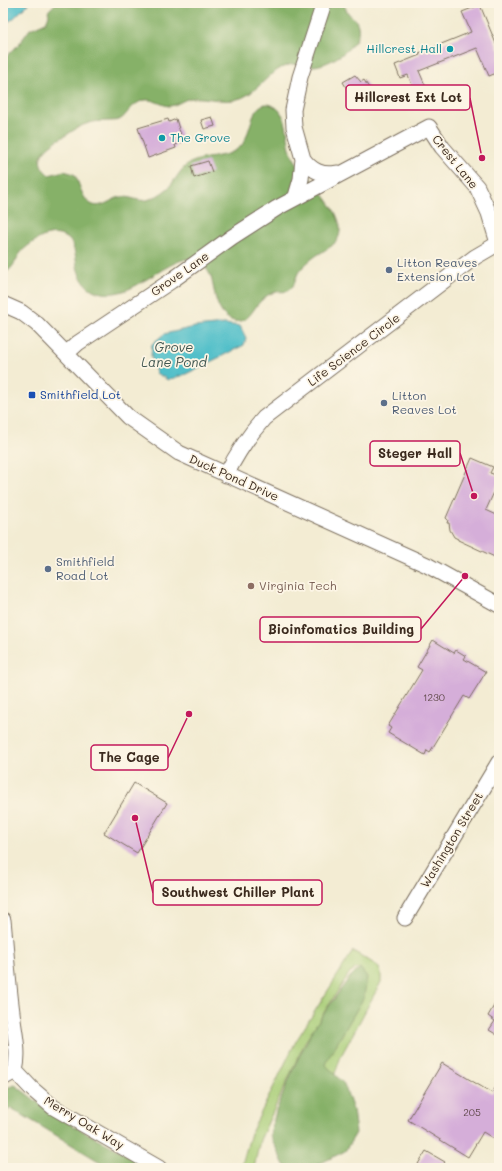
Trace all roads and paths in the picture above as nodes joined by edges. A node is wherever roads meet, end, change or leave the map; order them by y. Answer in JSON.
{"nodes":[{"id":1,"x":324,"y":3,"type":"edge"},
{"id":2,"x":303,"y":159,"type":"junction"},
{"id":3,"x":342,"y":172,"type":"junction"},
{"id":4,"x":296,"y":196,"type":"junction"},
{"id":5,"x":498,"y":243,"type":"edge"},
{"id":6,"x":3,"y":304,"type":"edge"},
{"id":7,"x":67,"y":353,"type":"junction"},
{"id":8,"x":226,"y":475,"type":"junction"},
{"id":9,"x":499,"y":605,"type":"edge"},
{"id":10,"x":499,"y":762,"type":"edge"},
{"id":11,"x":405,"y":918,"type":"dead end"},
{"id":12,"x":3,"y":920,"type":"edge"},
{"id":13,"x":9,"y":1075,"type":"edge"},
{"id":14,"x":159,"y":1168,"type":"edge"}],
"edges":[{"from":1,"to":2,"type":"street"},
{"from":2,"to":3,"type":"street"},
{"from":2,"to":4,"type":"street"},
{"from":3,"to":4,"type":"street","name":"Grove Lane"},
{"from":3,"to":5,"type":"street","name":"Crest Lane"},
{"from":4,"to":7,"type":"street","name":"Grove Lane"},
{"from":5,"to":8,"type":"street","name":"Life Science Circle"},
{"from":6,"to":7,"type":"street","name":"Duck Pond Drive"},
{"from":7,"to":8,"type":"street","name":"Duck Pond Drive"},
{"from":8,"to":9,"type":"street","name":"Duck Pond Drive"},
{"from":10,"to":11,"type":"street","name":"Washington Street"},
{"from":12,"to":13,"type":"street"},
{"from":13,"to":14,"type":"street","name":"Merry Oak Way"}]}
